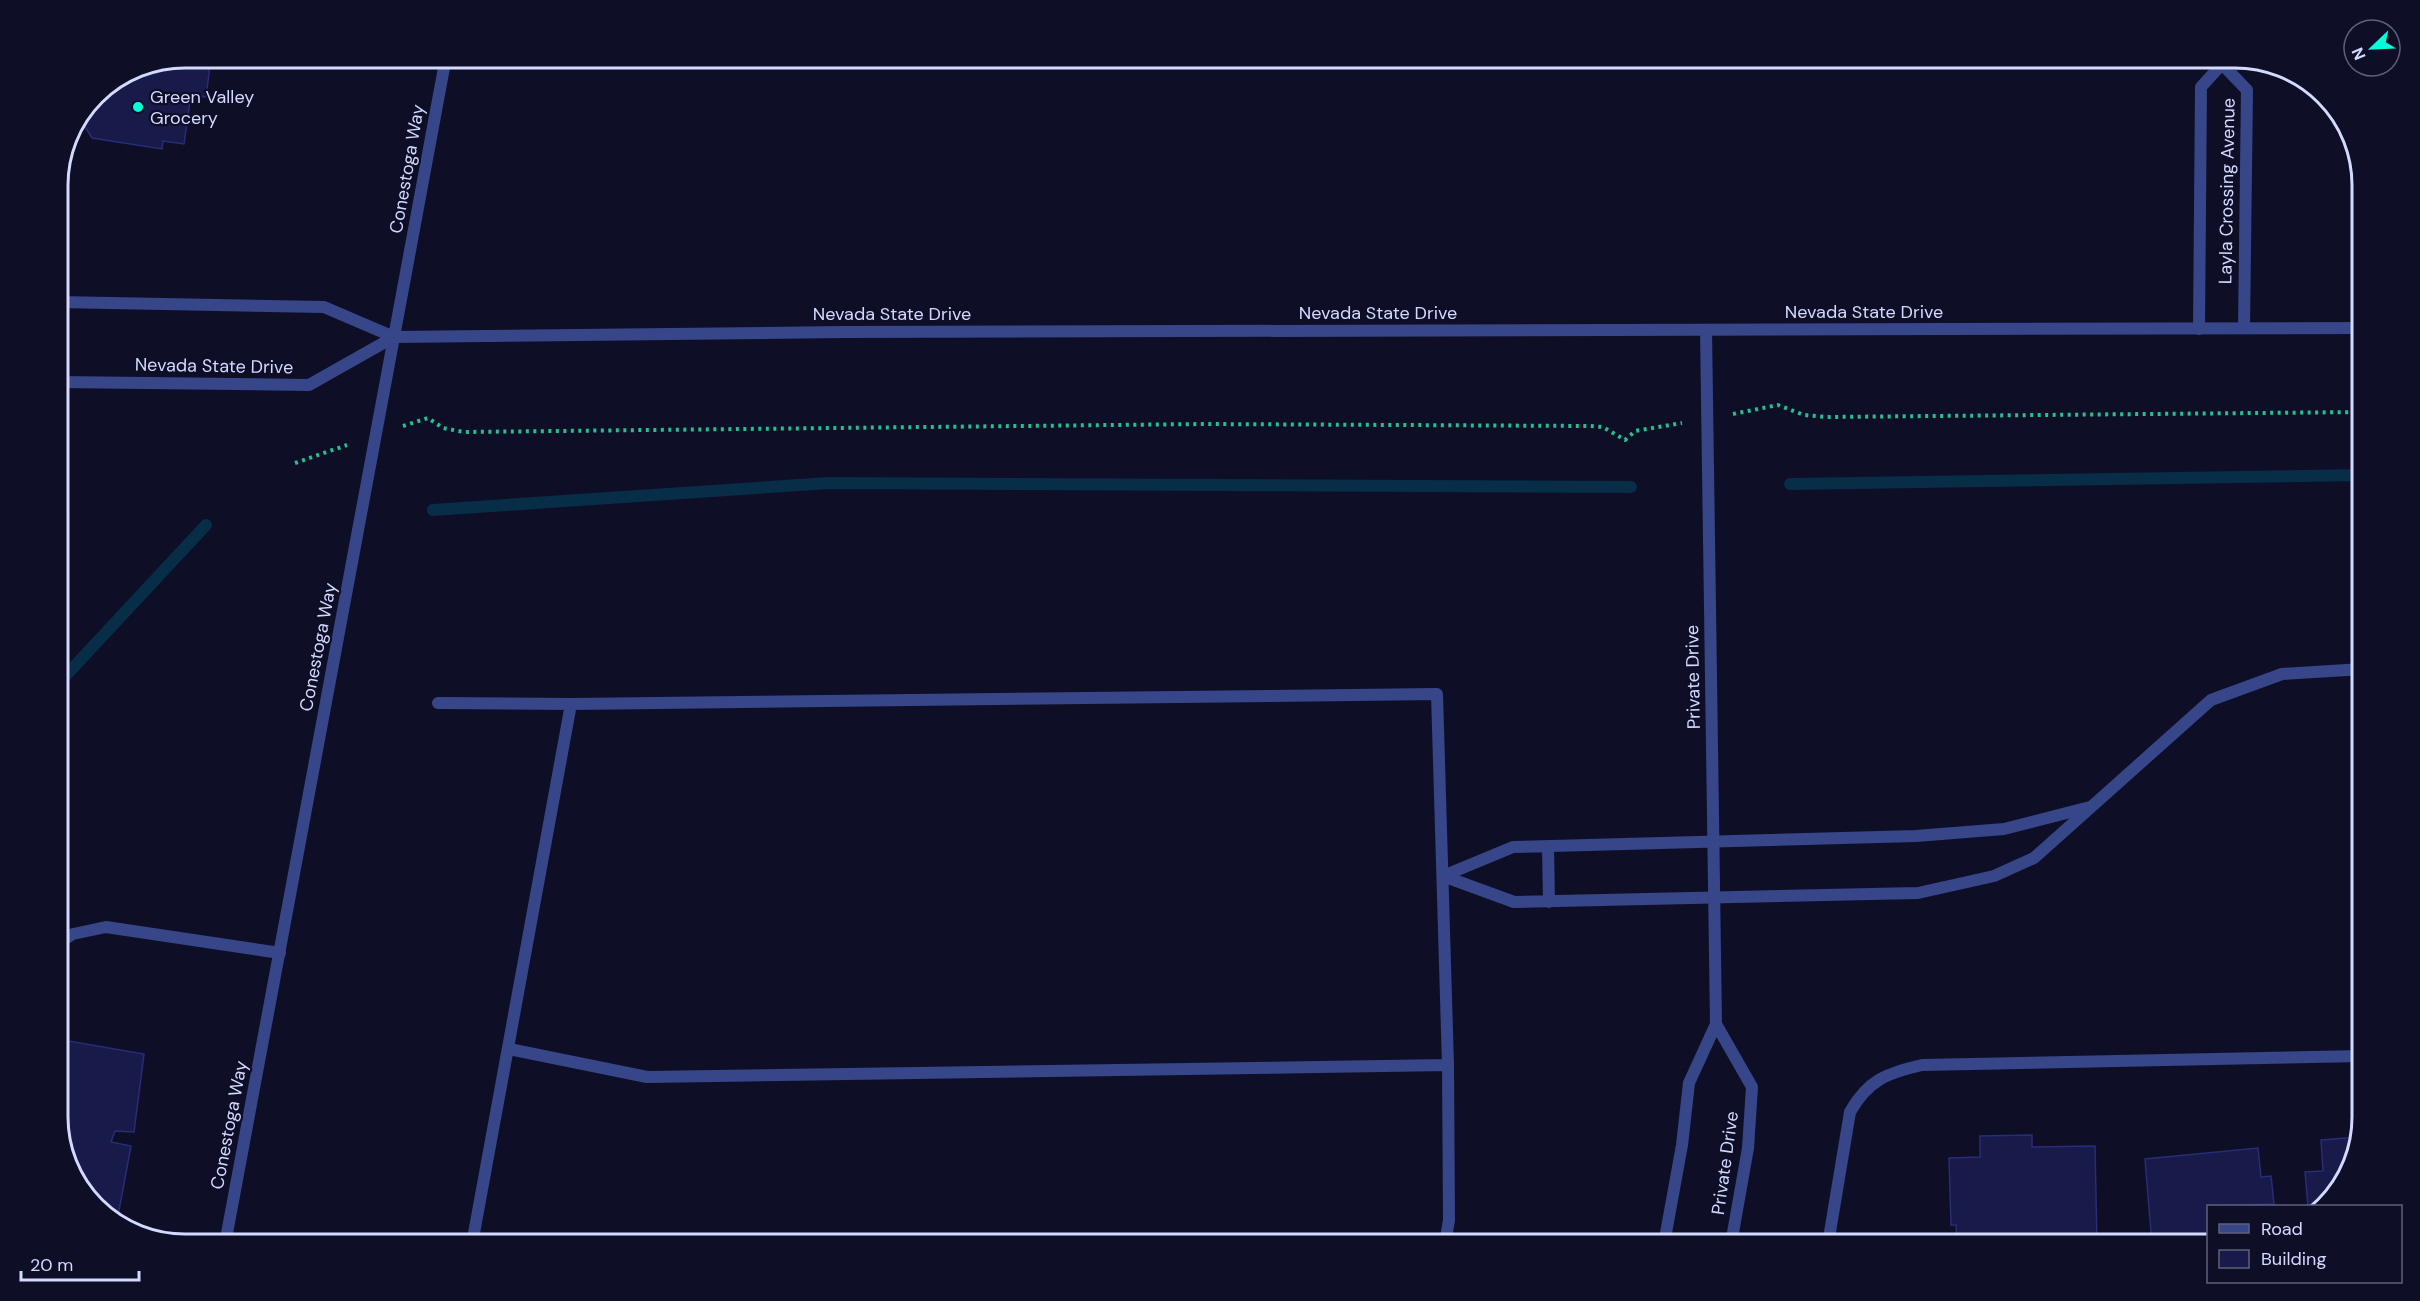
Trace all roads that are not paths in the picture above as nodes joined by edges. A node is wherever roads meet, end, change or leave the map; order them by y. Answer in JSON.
{"nodes":[{"id":1,"x":444,"y":68,"type":"edge"},
{"id":2,"x":2216,"y":68,"type":"edge"},
{"id":3,"x":2229,"y":68,"type":"edge"},
{"id":4,"x":68,"y":302,"type":"edge"},
{"id":5,"x":2244,"y":328,"type":"junction"},
{"id":6,"x":2352,"y":328,"type":"edge"},
{"id":7,"x":2199,"y":329,"type":"junction"},
{"id":8,"x":1706,"y":330,"type":"junction"},
{"id":9,"x":394,"y":337,"type":"junction"},
{"id":10,"x":68,"y":382,"type":"edge"},
{"id":11,"x":2352,"y":670,"type":"edge"},
{"id":12,"x":438,"y":703,"type":"dead end"},
{"id":13,"x":571,"y":704,"type":"junction"},
{"id":14,"x":2094,"y":806,"type":"junction"},
{"id":15,"x":1713,"y":842,"type":"junction"},
{"id":16,"x":1548,"y":846,"type":"junction"},
{"id":17,"x":1443,"y":876,"type":"junction"},
{"id":18,"x":1715,"y":898,"type":"junction"},
{"id":19,"x":1549,"y":902,"type":"junction"},
{"id":20,"x":68,"y":937,"type":"edge"},
{"id":21,"x":280,"y":952,"type":"junction"},
{"id":22,"x":1716,"y":1024,"type":"junction"},
{"id":23,"x":508,"y":1049,"type":"junction"},
{"id":24,"x":2352,"y":1056,"type":"edge"},
{"id":25,"x":1448,"y":1065,"type":"junction"},
{"id":26,"x":227,"y":1234,"type":"edge"},
{"id":27,"x":474,"y":1234,"type":"edge"},
{"id":28,"x":1447,"y":1234,"type":"edge"},
{"id":29,"x":1666,"y":1234,"type":"edge"},
{"id":30,"x":1733,"y":1234,"type":"edge"},
{"id":31,"x":1830,"y":1234,"type":"edge"}],
"edges":[{"from":1,"to":9,"type":"street","name":"Conestoga Way"},
{"from":2,"to":7,"type":"street","name":"Layla Crossing Avenue"},
{"from":3,"to":5,"type":"street","name":"Layla Crossing Avenue"},
{"from":4,"to":9,"type":"street","name":"Nevada State Drive"},
{"from":5,"to":6,"type":"street","name":"Nevada State Drive"},
{"from":5,"to":7,"type":"street","name":"Nevada State Drive"},
{"from":7,"to":8,"type":"street","name":"Nevada State Drive"},
{"from":8,"to":9,"type":"street","name":"Nevada State Drive"},
{"from":8,"to":15,"type":"street","name":"Private Drive"},
{"from":9,"to":10,"type":"street","name":"Nevada State Drive"},
{"from":9,"to":21,"type":"street","name":"Conestoga Way"},
{"from":11,"to":14,"type":"street"},
{"from":12,"to":13,"type":"street"},
{"from":13,"to":17,"type":"street"},
{"from":13,"to":23,"type":"street"},
{"from":14,"to":15,"type":"street"},
{"from":14,"to":18,"type":"street"},
{"from":15,"to":16,"type":"street"},
{"from":15,"to":18,"type":"street","name":"Private Drive"},
{"from":16,"to":17,"type":"street"},
{"from":16,"to":19,"type":"street"},
{"from":17,"to":19,"type":"street"},
{"from":17,"to":25,"type":"street"},
{"from":18,"to":19,"type":"street"},
{"from":18,"to":22,"type":"street","name":"Private Drive"},
{"from":20,"to":21,"type":"street"},
{"from":21,"to":26,"type":"street","name":"Conestoga Way"},
{"from":22,"to":29,"type":"street","name":"Private Drive"},
{"from":22,"to":30,"type":"street","name":"Private Drive"},
{"from":23,"to":25,"type":"street"},
{"from":23,"to":27,"type":"street"},
{"from":24,"to":31,"type":"street"},
{"from":25,"to":28,"type":"street"}]}
